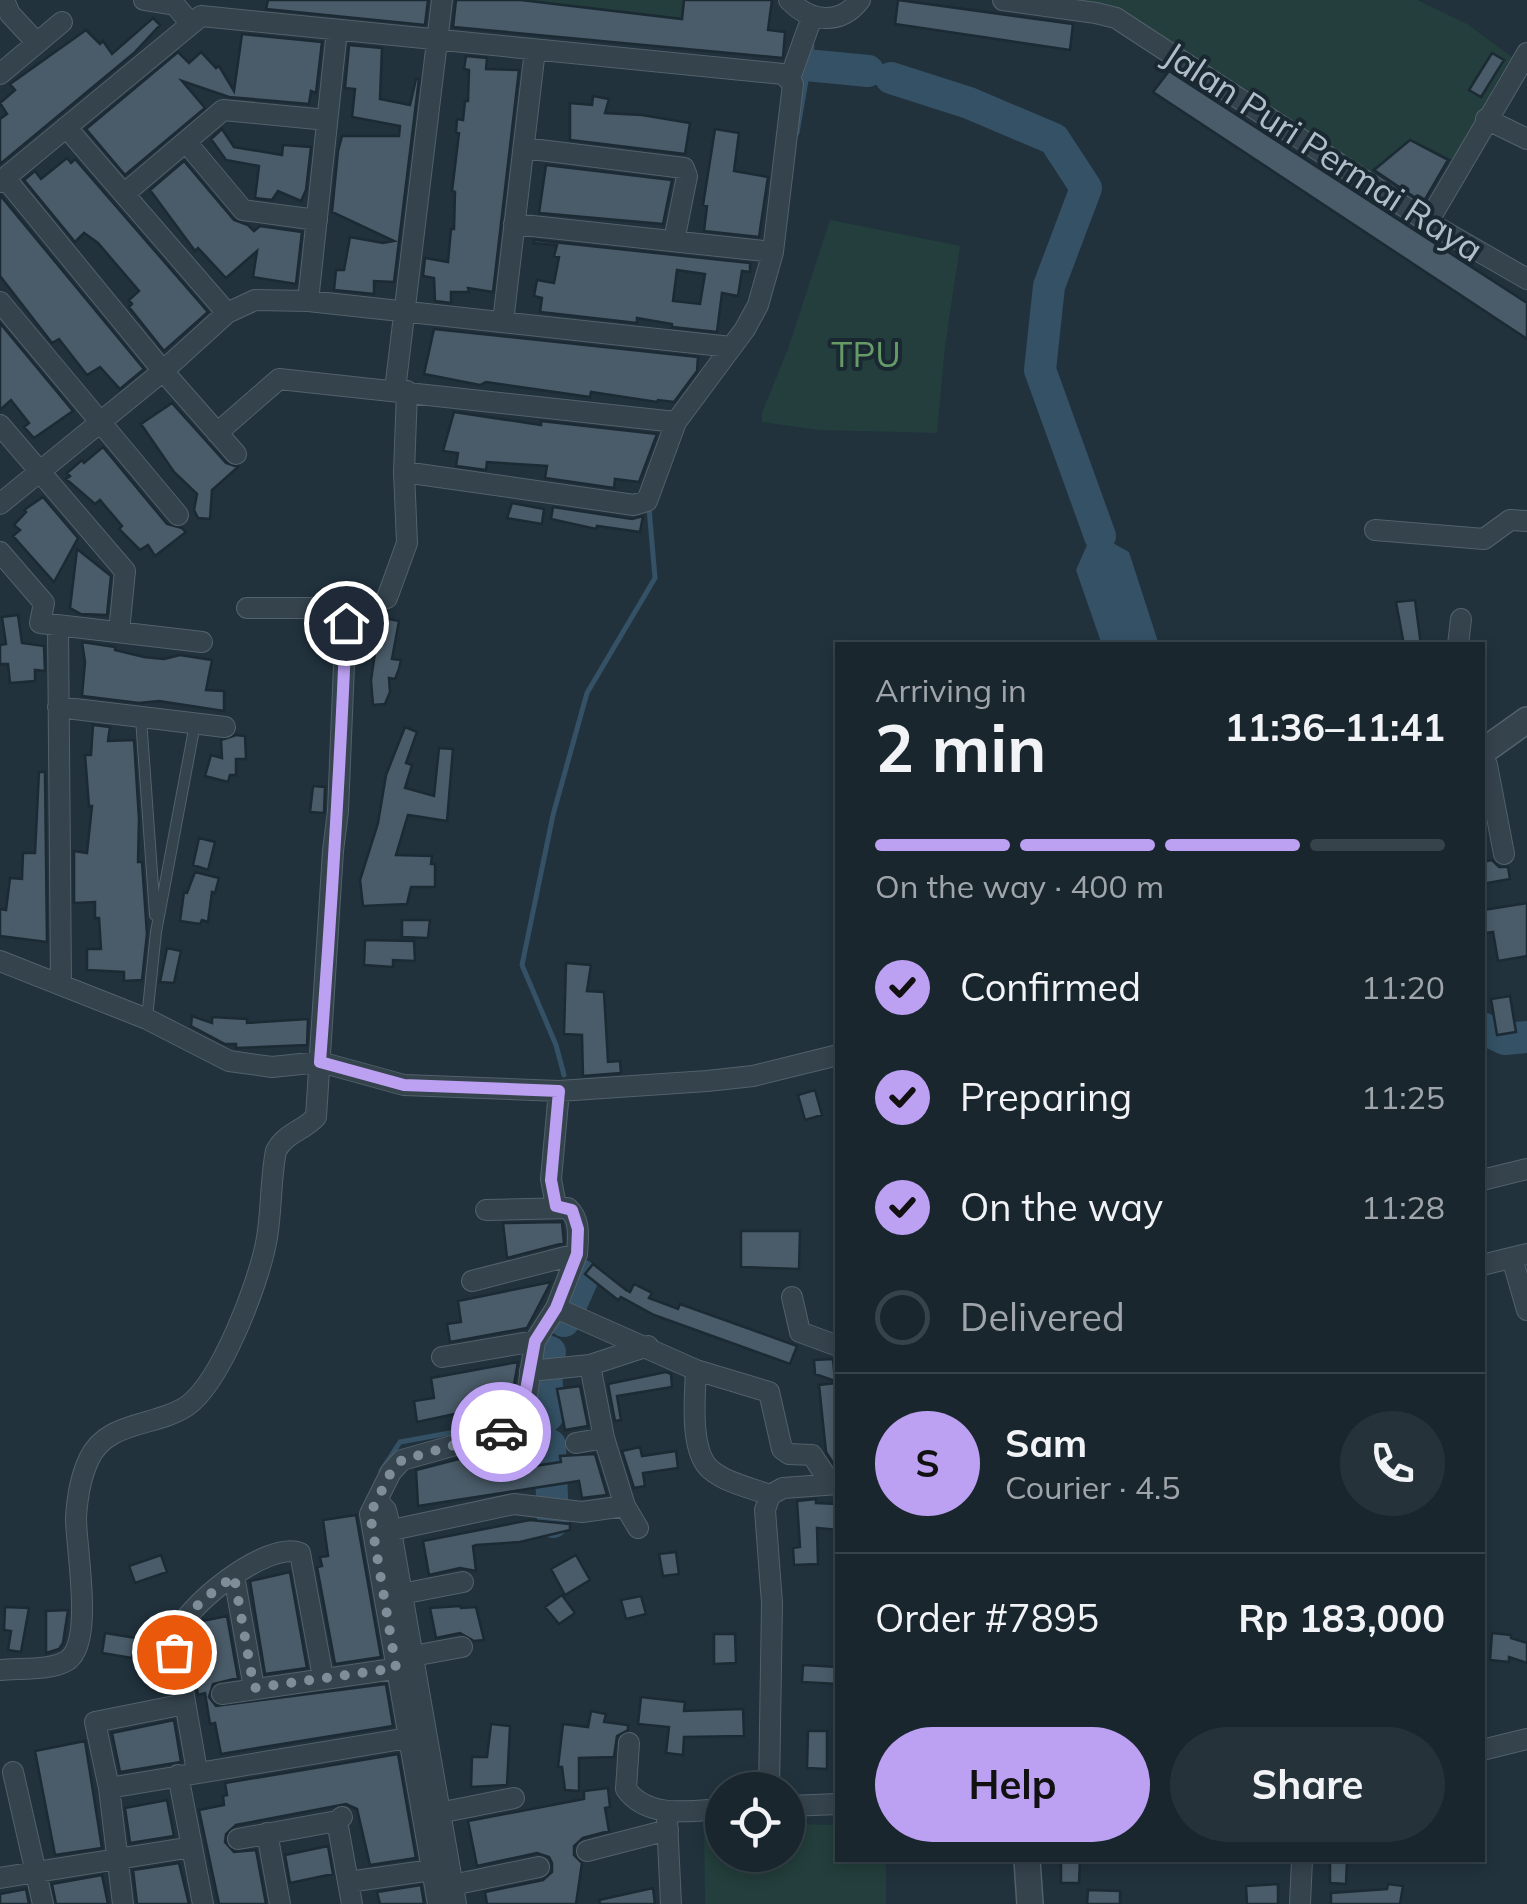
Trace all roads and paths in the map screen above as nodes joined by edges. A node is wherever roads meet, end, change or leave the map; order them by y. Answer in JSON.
{"nodes":[{"id":1,"x":4,"y":0,"type":"edge"},
{"id":2,"x":144,"y":0,"type":"edge"},
{"id":3,"x":442,"y":0,"type":"edge"},
{"id":4,"x":789,"y":0,"type":"edge"},
{"id":5,"x":860,"y":0,"type":"edge"},
{"id":6,"x":1003,"y":0,"type":"edge"},
{"id":7,"x":812,"y":17,"type":"junction"},
{"id":8,"x":62,"y":22,"type":"dead end"},
{"id":9,"x":191,"y":24,"type":"junction"},
{"id":10,"x":337,"y":30,"type":"junction"},
{"id":11,"x":437,"y":40,"type":"junction"},
{"id":12,"x":37,"y":44,"type":"junction"},
{"id":13,"x":535,"y":50,"type":"junction"},
{"id":14,"x":1527,"y":53,"type":"edge"},
{"id":15,"x":0,"y":74,"type":"edge"},
{"id":16,"x":790,"y":78,"type":"junction"},
{"id":17,"x":1486,"y":119,"type":"junction"},
{"id":18,"x":328,"y":120,"type":"junction"},
{"id":19,"x":66,"y":127,"type":"junction"},
{"id":20,"x":1527,"y":139,"type":"edge"},
{"id":21,"x":186,"y":142,"type":"junction"},
{"id":22,"x":524,"y":148,"type":"junction"},
{"id":23,"x":3,"y":180,"type":"edge"},
{"id":24,"x":124,"y":194,"type":"junction"},
{"id":25,"x":317,"y":220,"type":"junction"},
{"id":26,"x":1428,"y":222,"type":"junction"},
{"id":27,"x":514,"y":224,"type":"junction"},
{"id":28,"x":674,"y":242,"type":"junction"},
{"id":29,"x":773,"y":252,"type":"junction"},
{"id":30,"x":1527,"y":279,"type":"edge"},
{"id":31,"x":308,"y":301,"type":"junction"},
{"id":32,"x":0,"y":302,"type":"edge"},
{"id":33,"x":404,"y":311,"type":"junction"},
{"id":34,"x":227,"y":313,"type":"junction"},
{"id":35,"x":502,"y":322,"type":"junction"},
{"id":36,"x":731,"y":347,"type":"junction"},
{"id":37,"x":163,"y":370,"type":"junction"},
{"id":38,"x":401,"y":391,"type":"junction"},
{"id":39,"x":100,"y":422,"type":"junction"},
{"id":40,"x":676,"y":422,"type":"junction"},
{"id":41,"x":0,"y":425,"type":"edge"},
{"id":42,"x":217,"y":432,"type":"junction"},
{"id":43,"x":236,"y":454,"type":"dead end"},
{"id":44,"x":39,"y":472,"type":"junction"},
{"id":45,"x":404,"y":472,"type":"junction"},
{"id":46,"x":0,"y":504,"type":"edge"},
{"id":47,"x":178,"y":515,"type":"dead end"},
{"id":48,"x":1527,"y":521,"type":"edge"},
{"id":49,"x":1375,"y":530,"type":"dead end"},
{"id":50,"x":0,"y":552,"type":"edge"},
{"id":51,"x":387,"y":598,"type":"dead end"},
{"id":52,"x":247,"y":608,"type":"dead end"},
{"id":53,"x":1461,"y":619,"type":"dead end"},
{"id":54,"x":58,"y":625,"type":"junction"},
{"id":55,"x":119,"y":632,"type":"junction"},
{"id":56,"x":202,"y":642,"type":"dead end"},
{"id":57,"x":1458,"y":642,"type":"edge"},
{"id":58,"x":58,"y":707,"type":"junction"},
{"id":59,"x":141,"y":716,"type":"junction"},
{"id":60,"x":1527,"y":720,"type":"edge"},
{"id":61,"x":195,"y":723,"type":"junction"},
{"id":62,"x":225,"y":727,"type":"dead end"},
{"id":63,"x":1485,"y":753,"type":"edge"},
{"id":64,"x":1485,"y":761,"type":"edge"},
{"id":65,"x":1504,"y":854,"type":"dead end"},
{"id":66,"x":156,"y":932,"type":"junction"},
{"id":67,"x":0,"y":961,"type":"edge"},
{"id":68,"x":61,"y":984,"type":"junction"},
{"id":69,"x":147,"y":1019,"type":"junction"},
{"id":70,"x":835,"y":1056,"type":"edge"},
{"id":71,"x":320,"y":1062,"type":"junction"},
{"id":72,"x":559,"y":1091,"type":"junction"},
{"id":73,"x":1527,"y":1168,"type":"edge"},
{"id":74,"x":1485,"y":1179,"type":"edge"},
{"id":75,"x":556,"y":1206,"type":"junction"},
{"id":76,"x":486,"y":1210,"type":"dead end"},
{"id":77,"x":577,"y":1254,"type":"junction"},
{"id":78,"x":1520,"y":1256,"type":"edge"},
{"id":79,"x":1485,"y":1264,"type":"edge"},
{"id":80,"x":472,"y":1281,"type":"dead end"},
{"id":81,"x":792,"y":1297,"type":"dead end"},
{"id":82,"x":556,"y":1308,"type":"junction"},
{"id":83,"x":1527,"y":1310,"type":"edge"},
{"id":84,"x":535,"y":1341,"type":"junction"},
{"id":85,"x":835,"y":1345,"type":"edge"},
{"id":86,"x":648,"y":1346,"type":"junction"},
{"id":87,"x":442,"y":1358,"type":"dead end"},
{"id":88,"x":590,"y":1366,"type":"junction"},
{"id":89,"x":530,"y":1370,"type":"junction"},
{"id":90,"x":696,"y":1370,"type":"junction"},
{"id":91,"x":604,"y":1438,"type":"junction"},
{"id":92,"x":576,"y":1444,"type":"dead end"},
{"id":93,"x":834,"y":1484,"type":"edge"},
{"id":94,"x":770,"y":1495,"type":"junction"},
{"id":95,"x":625,"y":1506,"type":"junction"},
{"id":96,"x":638,"y":1528,"type":"dead end"},
{"id":97,"x":381,"y":1533,"type":"junction"},
{"id":98,"x":234,"y":1576,"type":"junction"},
{"id":99,"x":463,"y":1582,"type":"dead end"},
{"id":100,"x":392,"y":1596,"type":"junction"},
{"id":101,"x":462,"y":1648,"type":"dead end"},
{"id":102,"x":408,"y":1663,"type":"junction"},
{"id":103,"x":0,"y":1670,"type":"edge"},
{"id":104,"x":323,"y":1677,"type":"junction"},
{"id":105,"x":254,"y":1688,"type":"junction"},
{"id":106,"x":222,"y":1694,"type":"dead end"},
{"id":107,"x":185,"y":1704,"type":"junction"},
{"id":108,"x":408,"y":1738,"type":"junction"},
{"id":109,"x":1527,"y":1739,"type":"edge"},
{"id":110,"x":628,"y":1743,"type":"dead end"},
{"id":111,"x":1485,"y":1749,"type":"edge"},
{"id":112,"x":14,"y":1772,"type":"dead end"},
{"id":113,"x":770,"y":1772,"type":"edge"},
{"id":114,"x":188,"y":1773,"type":"junction"},
{"id":115,"x":109,"y":1788,"type":"junction"},
{"id":116,"x":514,"y":1798,"type":"dead end"},
{"id":117,"x":835,"y":1804,"type":"edge"},
{"id":118,"x":805,"y":1805,"type":"edge"},
{"id":119,"x":439,"y":1813,"type":"junction"},
{"id":120,"x":705,"y":1813,"type":"edge"},
{"id":121,"x":670,"y":1821,"type":"junction"},
{"id":122,"x":267,"y":1832,"type":"junction"},
{"id":123,"x":238,"y":1840,"type":"dead end"},
{"id":124,"x":192,"y":1847,"type":"junction"},
{"id":125,"x":587,"y":1851,"type":"dead end"},
{"id":126,"x":116,"y":1862,"type":"junction"},
{"id":127,"x":1028,"y":1862,"type":"edge"},
{"id":128,"x":1302,"y":1862,"type":"edge"},
{"id":129,"x":539,"y":1867,"type":"dead end"},
{"id":130,"x":37,"y":1874,"type":"junction"},
{"id":131,"x":0,"y":1878,"type":"edge"},
{"id":132,"x":348,"y":1882,"type":"junction"},
{"id":133,"x":443,"y":1890,"type":"edge"},
{"id":134,"x":43,"y":1904,"type":"edge"},
{"id":135,"x":123,"y":1904,"type":"edge"},
{"id":136,"x":203,"y":1904,"type":"edge"},
{"id":137,"x":280,"y":1904,"type":"edge"},
{"id":138,"x":352,"y":1904,"type":"edge"},
{"id":139,"x":671,"y":1904,"type":"edge"},
{"id":140,"x":1030,"y":1904,"type":"edge"},
{"id":141,"x":1300,"y":1904,"type":"edge"}],
"edges":[{"from":1,"to":12,"type":"street"},
{"from":2,"to":9,"type":"street"},
{"from":3,"to":11,"type":"street"},
{"from":4,"to":7,"type":"street"},
{"from":5,"to":7,"type":"street"},
{"from":6,"to":26,"type":"street","name":"Jalan Puri Permai Raya"},
{"from":7,"to":16,"type":"street"},
{"from":8,"to":12,"type":"street"},
{"from":9,"to":10,"type":"street"},
{"from":9,"to":19,"type":"street"},
{"from":10,"to":11,"type":"street"},
{"from":10,"to":18,"type":"street"},
{"from":11,"to":13,"type":"street"},
{"from":11,"to":33,"type":"street"},
{"from":12,"to":15,"type":"street"},
{"from":13,"to":16,"type":"street"},
{"from":13,"to":22,"type":"street"},
{"from":14,"to":17,"type":"street"},
{"from":16,"to":29,"type":"street"},
{"from":17,"to":20,"type":"street"},
{"from":17,"to":26,"type":"street"},
{"from":18,"to":21,"type":"street"},
{"from":18,"to":25,"type":"street"},
{"from":19,"to":23,"type":"street"},
{"from":19,"to":24,"type":"street"},
{"from":21,"to":24,"type":"street"},
{"from":21,"to":25,"type":"street"},
{"from":22,"to":27,"type":"street"},
{"from":22,"to":28,"type":"street"},
{"from":23,"to":37,"type":"street"},
{"from":24,"to":34,"type":"street"},
{"from":25,"to":31,"type":"street"},
{"from":26,"to":30,"type":"street","name":"Jalan Puri Permai Raya"},
{"from":27,"to":28,"type":"street"},
{"from":27,"to":35,"type":"street"},
{"from":28,"to":29,"type":"street"},
{"from":29,"to":36,"type":"street"},
{"from":31,"to":33,"type":"street"},
{"from":31,"to":34,"type":"street"},
{"from":32,"to":39,"type":"street"},
{"from":33,"to":35,"type":"street"},
{"from":33,"to":38,"type":"street"},
{"from":34,"to":37,"type":"street"},
{"from":35,"to":36,"type":"street"},
{"from":36,"to":40,"type":"street"},
{"from":37,"to":39,"type":"street"},
{"from":37,"to":42,"type":"street"},
{"from":38,"to":40,"type":"street"},
{"from":38,"to":42,"type":"street"},
{"from":38,"to":45,"type":"street"},
{"from":39,"to":44,"type":"street"},
{"from":39,"to":47,"type":"street"},
{"from":40,"to":45,"type":"street"},
{"from":41,"to":44,"type":"street"},
{"from":42,"to":43,"type":"street"},
{"from":44,"to":46,"type":"street"},
{"from":44,"to":55,"type":"street"},
{"from":45,"to":51,"type":"street"},
{"from":48,"to":49,"type":"street"},
{"from":50,"to":54,"type":"street"},
{"from":52,"to":71,"type":"street"},
{"from":53,"to":57,"type":"street"},
{"from":54,"to":55,"type":"street"},
{"from":54,"to":58,"type":"street"},
{"from":55,"to":56,"type":"street"},
{"from":58,"to":59,"type":"street"},
{"from":58,"to":68,"type":"street"},
{"from":59,"to":61,"type":"street"},
{"from":59,"to":66,"type":"lane"},
{"from":60,"to":63,"type":"street"},
{"from":61,"to":62,"type":"street"},
{"from":61,"to":66,"type":"lane"},
{"from":64,"to":65,"type":"street"},
{"from":66,"to":69,"type":"lane"},
{"from":67,"to":68,"type":"street"},
{"from":68,"to":69,"type":"street"},
{"from":69,"to":71,"type":"street"},
{"from":70,"to":72,"type":"street"},
{"from":71,"to":72,"type":"street"},
{"from":71,"to":103,"type":"street"},
{"from":72,"to":75,"type":"street"},
{"from":73,"to":74,"type":"street"},
{"from":75,"to":76,"type":"street"},
{"from":75,"to":77,"type":"street"},
{"from":77,"to":80,"type":"street"},
{"from":77,"to":82,"type":"street"},
{"from":78,"to":79,"type":"street"},
{"from":78,"to":83,"type":"street"},
{"from":81,"to":85,"type":"street"},
{"from":82,"to":84,"type":"street"},
{"from":82,"to":86,"type":"street"},
{"from":84,"to":87,"type":"street"},
{"from":84,"to":89,"type":"street"},
{"from":86,"to":88,"type":"street"},
{"from":86,"to":90,"type":"street"},
{"from":88,"to":89,"type":"street"},
{"from":88,"to":91,"type":"street"},
{"from":89,"to":97,"type":"street"},
{"from":90,"to":93,"type":"street"},
{"from":90,"to":94,"type":"street"},
{"from":91,"to":92,"type":"street"},
{"from":91,"to":95,"type":"street"},
{"from":93,"to":94,"type":"street"},
{"from":94,"to":113,"type":"street"},
{"from":95,"to":96,"type":"street"},
{"from":95,"to":97,"type":"street"},
{"from":97,"to":100,"type":"street"},
{"from":98,"to":104,"type":"street"},
{"from":98,"to":105,"type":"street"},
{"from":98,"to":107,"type":"street"},
{"from":99,"to":100,"type":"street"},
{"from":100,"to":102,"type":"street"},
{"from":101,"to":102,"type":"street"},
{"from":102,"to":104,"type":"street"},
{"from":102,"to":108,"type":"street"},
{"from":102,"to":119,"type":"street"},
{"from":104,"to":105,"type":"street"},
{"from":105,"to":106,"type":"street"},
{"from":107,"to":114,"type":"street"},
{"from":107,"to":115,"type":"street"},
{"from":108,"to":114,"type":"street"},
{"from":108,"to":133,"type":"street"},
{"from":109,"to":111,"type":"street"},
{"from":110,"to":121,"type":"street"},
{"from":112,"to":130,"type":"street"},
{"from":114,"to":115,"type":"street"},
{"from":114,"to":124,"type":"street"},
{"from":115,"to":126,"type":"street"},
{"from":116,"to":119,"type":"street"},
{"from":117,"to":118,"type":"street"},
{"from":119,"to":133,"type":"street"},
{"from":120,"to":121,"type":"street"},
{"from":121,"to":125,"type":"street"},
{"from":121,"to":139,"type":"street"},
{"from":122,"to":123,"type":"street"},
{"from":122,"to":132,"type":"street"},
{"from":122,"to":137,"type":"street"},
{"from":124,"to":126,"type":"street"},
{"from":124,"to":136,"type":"street"},
{"from":126,"to":130,"type":"street"},
{"from":126,"to":135,"type":"street"},
{"from":127,"to":140,"type":"street"},
{"from":128,"to":141,"type":"street"},
{"from":129,"to":133,"type":"street"},
{"from":130,"to":131,"type":"street"},
{"from":130,"to":134,"type":"street"},
{"from":132,"to":133,"type":"street"},
{"from":132,"to":138,"type":"street"}]}
